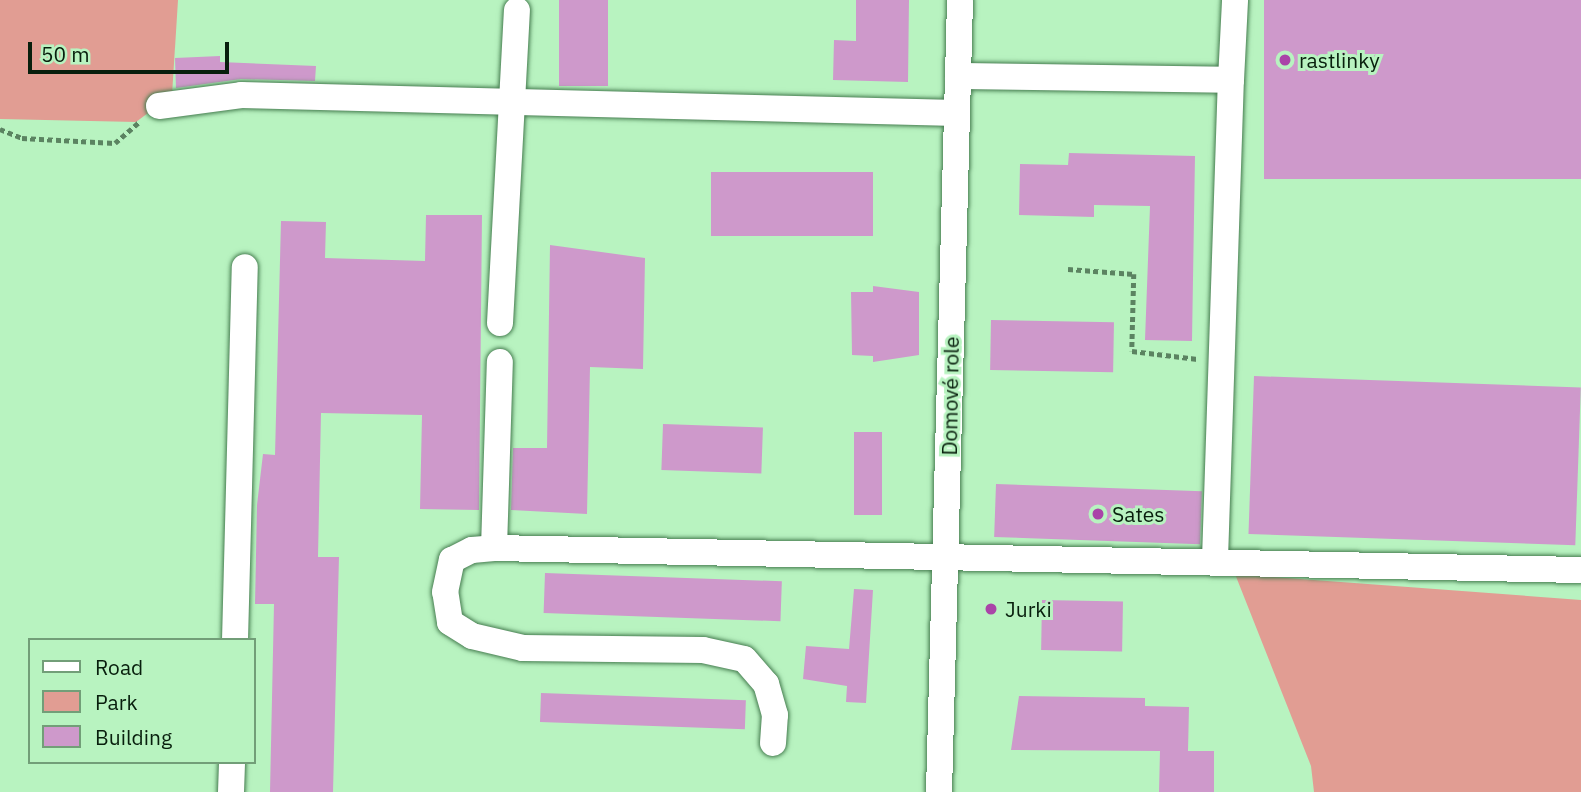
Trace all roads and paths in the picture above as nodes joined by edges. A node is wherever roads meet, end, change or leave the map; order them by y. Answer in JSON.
{"nodes":[{"id":1,"x":960,"y":0,"type":"edge"},
{"id":2,"x":1235,"y":0,"type":"edge"},
{"id":3,"x":517,"y":10,"type":"dead end"},
{"id":4,"x":958,"y":76,"type":"junction"},
{"id":5,"x":1231,"y":80,"type":"junction"},
{"id":6,"x":511,"y":102,"type":"junction"},
{"id":7,"x":159,"y":106,"type":"joint"},
{"id":8,"x":957,"y":113,"type":"junction"},
{"id":9,"x":0,"y":129,"type":"edge"},
{"id":10,"x":245,"y":267,"type":"dead end"},
{"id":11,"x":1068,"y":269,"type":"dead end"},
{"id":12,"x":500,"y":323,"type":"dead end"},
{"id":13,"x":1222,"y":361,"type":"junction"},
{"id":14,"x":500,"y":362,"type":"dead end"},
{"id":15,"x":494,"y":548,"type":"junction"},
{"id":16,"x":946,"y":555,"type":"junction"},
{"id":17,"x":1216,"y":559,"type":"junction"},
{"id":18,"x":1581,"y":570,"type":"edge"},
{"id":19,"x":235,"y":638,"type":"edge"},
{"id":20,"x":773,"y":743,"type":"dead end"},
{"id":21,"x":232,"y":764,"type":"edge"},
{"id":22,"x":231,"y":792,"type":"edge"},
{"id":23,"x":939,"y":792,"type":"edge"}],
"edges":[{"from":1,"to":4,"type":"street","name":"Domové role"},
{"from":2,"to":5,"type":"street"},
{"from":3,"to":6,"type":"street"},
{"from":4,"to":5,"type":"street"},
{"from":4,"to":8,"type":"street","name":"Domové role"},
{"from":5,"to":13,"type":"street"},
{"from":6,"to":7,"type":"street"},
{"from":6,"to":8,"type":"street"},
{"from":6,"to":12,"type":"street"},
{"from":7,"to":9,"type":"path"},
{"from":8,"to":16,"type":"street","name":"Domové role"},
{"from":10,"to":19,"type":"street"},
{"from":11,"to":13,"type":"path"},
{"from":13,"to":17,"type":"street"},
{"from":14,"to":15,"type":"street"},
{"from":15,"to":16,"type":"street"},
{"from":15,"to":20,"type":"street"},
{"from":16,"to":17,"type":"street"},
{"from":16,"to":23,"type":"street","name":"Domové role"},
{"from":17,"to":18,"type":"street"},
{"from":21,"to":22,"type":"street"}]}
